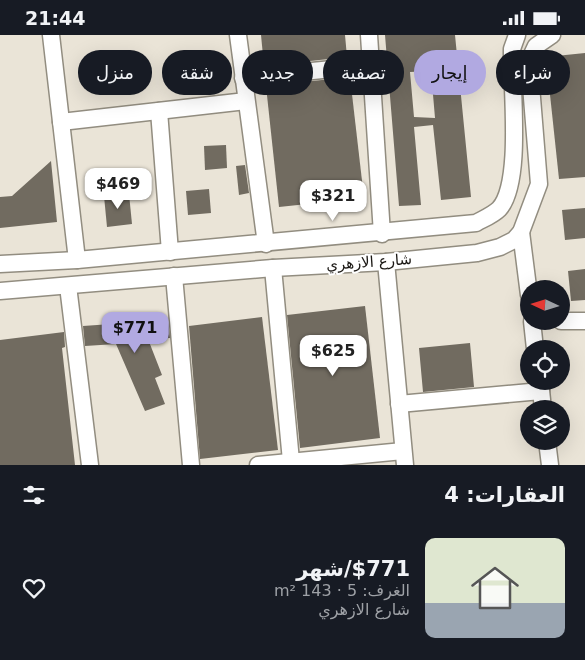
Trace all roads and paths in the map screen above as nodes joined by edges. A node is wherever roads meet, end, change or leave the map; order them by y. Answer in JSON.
{"nodes":[{"id":1,"x":52,"y":35,"type":"edge"},
{"id":2,"x":238,"y":35,"type":"edge"},
{"id":3,"x":369,"y":35,"type":"edge"},
{"id":4,"x":517,"y":35,"type":"edge"},
{"id":5,"x":552,"y":35,"type":"edge"},
{"id":6,"x":370,"y":50,"type":"edge"},
{"id":7,"x":242,"y":69,"type":"edge"},
{"id":8,"x":245,"y":95,"type":"edge"},
{"id":9,"x":374,"y":95,"type":"edge"},
{"id":10,"x":246,"y":101,"type":"junction"},
{"id":11,"x":159,"y":111,"type":"junction"},
{"id":12,"x":61,"y":122,"type":"junction"},
{"id":13,"x":521,"y":232,"type":"junction"},
{"id":14,"x":382,"y":234,"type":"junction"},
{"id":15,"x":266,"y":244,"type":"junction"},
{"id":16,"x":170,"y":252,"type":"junction"},
{"id":17,"x":77,"y":260,"type":"junction"},
{"id":18,"x":386,"y":262,"type":"junction"},
{"id":19,"x":0,"y":264,"type":"edge"},
{"id":20,"x":273,"y":268,"type":"junction"},
{"id":21,"x":174,"y":276,"type":"junction"},
{"id":22,"x":527,"y":280,"type":"edge"},
{"id":23,"x":68,"y":286,"type":"junction"},
{"id":24,"x":0,"y":291,"type":"edge"},
{"id":25,"x":570,"y":321,"type":"edge"},
{"id":26,"x":585,"y":321,"type":"edge"},
{"id":27,"x":520,"y":389,"type":"edge"},
{"id":28,"x":399,"y":404,"type":"junction"},
{"id":29,"x":548,"y":450,"type":"edge"},
{"id":30,"x":404,"y":458,"type":"edge"},
{"id":31,"x":291,"y":461,"type":"junction"},
{"id":32,"x":90,"y":465,"type":"edge"},
{"id":33,"x":191,"y":465,"type":"edge"},
{"id":34,"x":258,"y":465,"type":"edge"},
{"id":35,"x":550,"y":465,"type":"edge"}],
"edges":[{"from":1,"to":12,"type":"street"},
{"from":2,"to":7,"type":"street"},
{"from":3,"to":6,"type":"street"},
{"from":4,"to":14,"type":"street","name":"شارع الازهري"},
{"from":5,"to":13,"type":"street"},
{"from":8,"to":10,"type":"street"},
{"from":9,"to":14,"type":"street"},
{"from":10,"to":11,"type":"street"},
{"from":10,"to":15,"type":"street"},
{"from":11,"to":12,"type":"street"},
{"from":11,"to":16,"type":"street"},
{"from":12,"to":17,"type":"street"},
{"from":13,"to":18,"type":"street","name":"شارع الازهري"},
{"from":13,"to":22,"type":"street"},
{"from":14,"to":15,"type":"street","name":"شارع الازهري"},
{"from":15,"to":16,"type":"street","name":"شارع الازهري"},
{"from":16,"to":17,"type":"street","name":"شارع الازهري"},
{"from":17,"to":19,"type":"street","name":"شارع الازهري"},
{"from":18,"to":20,"type":"street","name":"شارع الازهري"},
{"from":18,"to":28,"type":"street"},
{"from":20,"to":21,"type":"street","name":"شارع الازهري"},
{"from":20,"to":31,"type":"street"},
{"from":21,"to":23,"type":"street","name":"شارع الازهري"},
{"from":21,"to":33,"type":"street"},
{"from":23,"to":24,"type":"street","name":"شارع الازهري"},
{"from":23,"to":32,"type":"street"},
{"from":25,"to":26,"type":"street"},
{"from":27,"to":28,"type":"street"},
{"from":28,"to":30,"type":"street"},
{"from":29,"to":35,"type":"street"},
{"from":30,"to":31,"type":"street"},
{"from":31,"to":34,"type":"street"}]}
